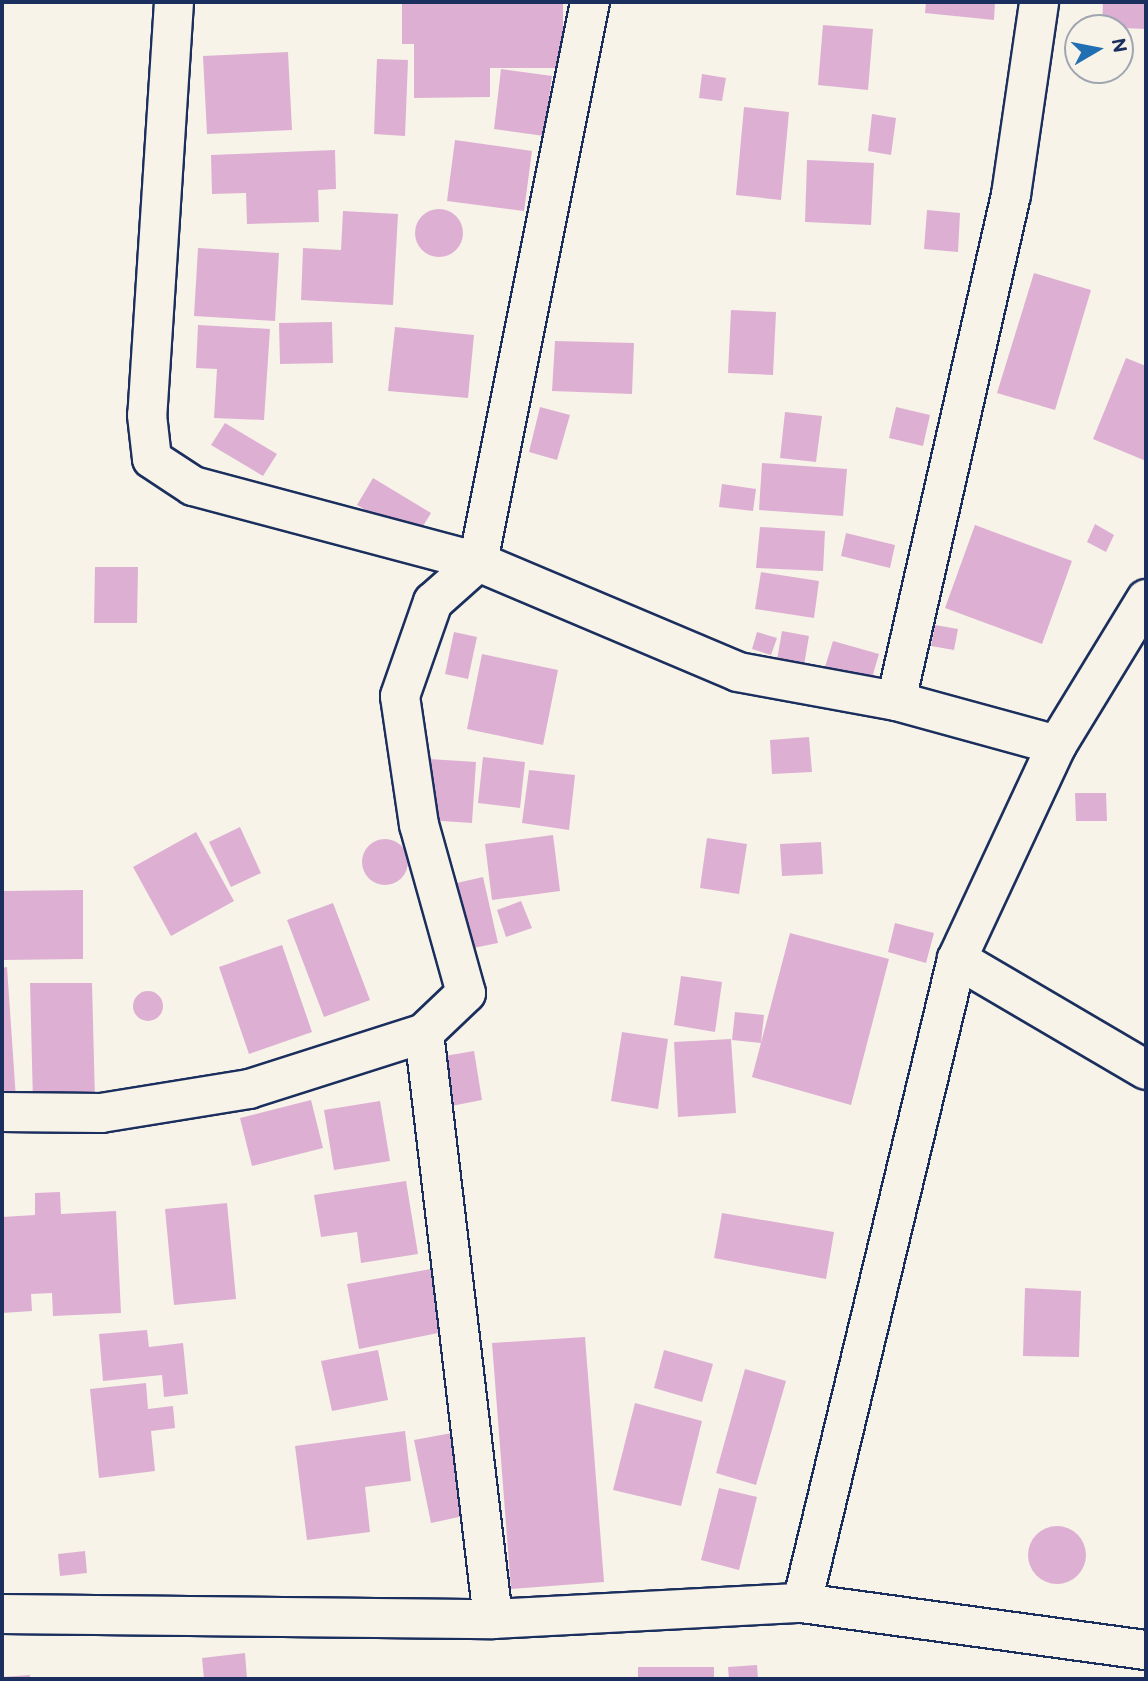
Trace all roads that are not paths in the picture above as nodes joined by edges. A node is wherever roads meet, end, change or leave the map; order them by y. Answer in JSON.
{"nodes":[{"id":1,"x":174,"y":2,"type":"edge"},
{"id":2,"x":590,"y":2,"type":"edge"},
{"id":3,"x":1039,"y":2,"type":"edge"},
{"id":4,"x":478,"y":562,"type":"junction"},
{"id":5,"x":1146,"y":599,"type":"edge"},
{"id":6,"x":896,"y":701,"type":"junction"},
{"id":7,"x":1057,"y":744,"type":"junction"},
{"id":8,"x":957,"y":959,"type":"junction"},
{"id":9,"x":424,"y":1033,"type":"junction"},
{"id":10,"x":1146,"y":1070,"type":"edge"},
{"id":11,"x":2,"y":1112,"type":"edge"},
{"id":12,"x":802,"y":1604,"type":"junction"},
{"id":13,"x":2,"y":1614,"type":"edge"},
{"id":14,"x":493,"y":1619,"type":"junction"},
{"id":15,"x":1146,"y":1650,"type":"edge"}],
"edges":[{"from":1,"to":4,"type":"street"},
{"from":2,"to":4,"type":"street"},
{"from":3,"to":6,"type":"street"},
{"from":4,"to":6,"type":"street"},
{"from":4,"to":9,"type":"street"},
{"from":5,"to":7,"type":"street"},
{"from":6,"to":7,"type":"street"},
{"from":7,"to":8,"type":"street"},
{"from":8,"to":10,"type":"street"},
{"from":8,"to":12,"type":"street"},
{"from":9,"to":11,"type":"street"},
{"from":9,"to":14,"type":"street"},
{"from":12,"to":14,"type":"street"},
{"from":12,"to":15,"type":"street"},
{"from":13,"to":14,"type":"street"}]}
